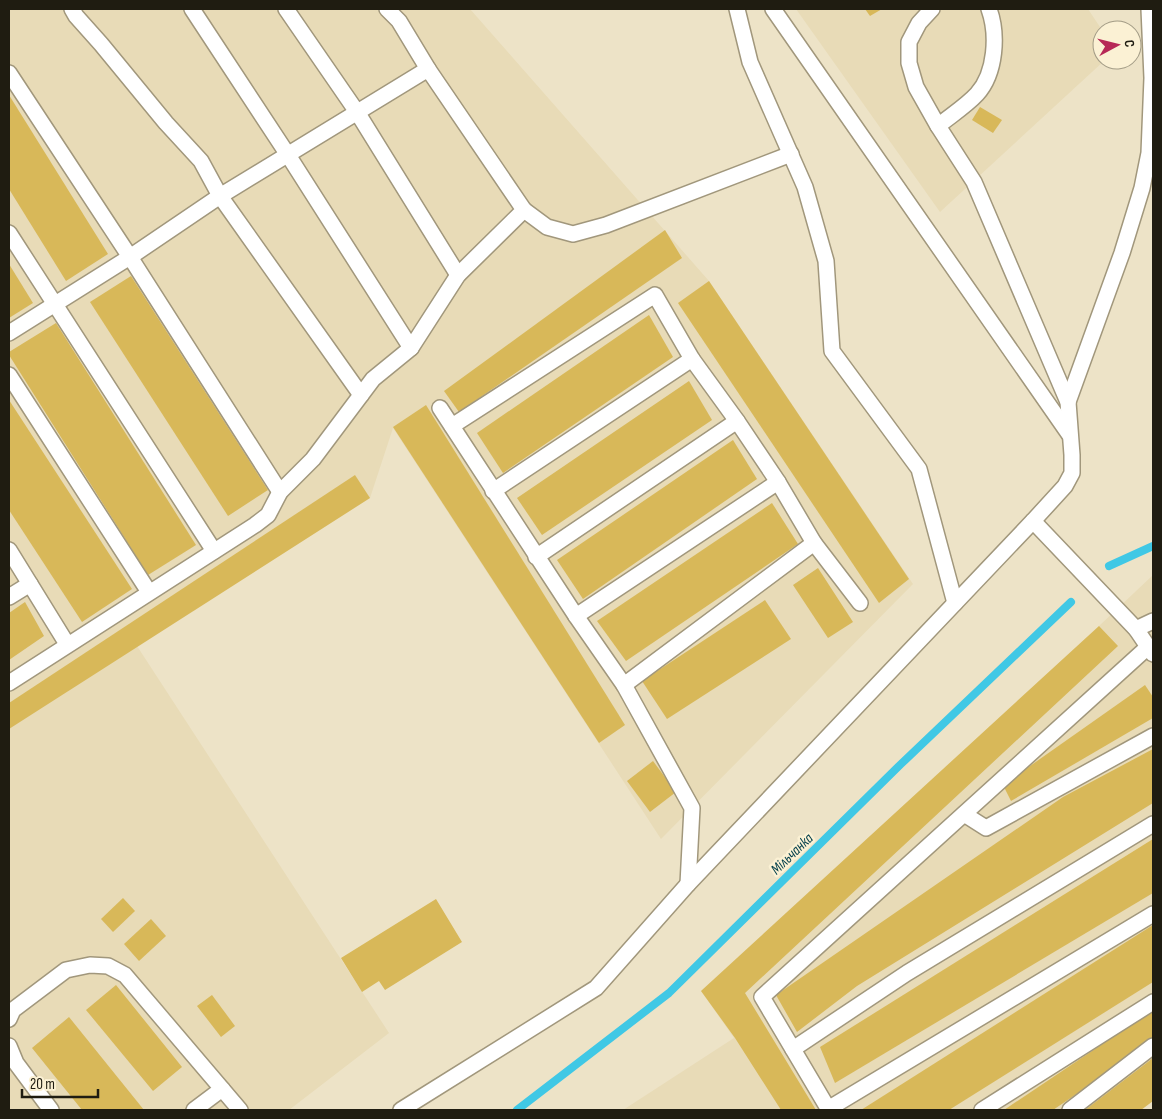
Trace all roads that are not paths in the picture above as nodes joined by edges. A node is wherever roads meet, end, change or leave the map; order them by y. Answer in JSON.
{"nodes":[{"id":1,"x":72,"y":9,"type":"edge"},
{"id":2,"x":192,"y":9,"type":"edge"},
{"id":3,"x":286,"y":9,"type":"edge"},
{"id":4,"x":387,"y":9,"type":"edge"},
{"id":5,"x":737,"y":9,"type":"edge"},
{"id":6,"x":773,"y":9,"type":"edge"},
{"id":7,"x":932,"y":9,"type":"edge"},
{"id":8,"x":989,"y":9,"type":"edge"},
{"id":9,"x":1149,"y":9,"type":"edge"},
{"id":10,"x":428,"y":69,"type":"junction"},
{"id":11,"x":9,"y":73,"type":"edge"},
{"id":12,"x":357,"y":112,"type":"junction"},
{"id":13,"x":938,"y":126,"type":"junction"},
{"id":14,"x":790,"y":154,"type":"junction"},
{"id":15,"x":288,"y":155,"type":"junction"},
{"id":16,"x":220,"y":196,"type":"junction"},
{"id":17,"x":524,"y":210,"type":"junction"},
{"id":18,"x":9,"y":233,"type":"edge"},
{"id":19,"x":130,"y":257,"type":"junction"},
{"id":20,"x":458,"y":275,"type":"junction"},
{"id":21,"x":55,"y":304,"type":"junction"},
{"id":22,"x":9,"y":333,"type":"edge"},
{"id":23,"x":411,"y":348,"type":"junction"},
{"id":24,"x":692,"y":359,"type":"junction"},
{"id":25,"x":9,"y":375,"type":"edge"},
{"id":26,"x":361,"y":395,"type":"junction"},
{"id":27,"x":1068,"y":402,"type":"junction"},
{"id":28,"x":440,"y":408,"type":"dead end"},
{"id":29,"x":737,"y":421,"type":"junction"},
{"id":30,"x":452,"y":426,"type":"junction"},
{"id":31,"x":1070,"y":435,"type":"junction"},
{"id":32,"x":778,"y":482,"type":"junction"},
{"id":33,"x":494,"y":491,"type":"junction"},
{"id":34,"x":280,"y":492,"type":"junction"},
{"id":35,"x":1033,"y":521,"type":"junction"},
{"id":36,"x":814,"y":544,"type":"junction"},
{"id":37,"x":9,"y":550,"type":"edge"},
{"id":38,"x":214,"y":551,"type":"junction"},
{"id":39,"x":536,"y":557,"type":"junction"},
{"id":40,"x":30,"y":584,"type":"junction"},
{"id":41,"x":149,"y":592,"type":"junction"},
{"id":42,"x":9,"y":597,"type":"edge"},
{"id":43,"x":860,"y":603,"type":"dead end"},
{"id":44,"x":955,"y":603,"type":"junction"},
{"id":45,"x":576,"y":616,"type":"junction"},
{"id":46,"x":1153,"y":621,"type":"edge"},
{"id":47,"x":1136,"y":629,"type":"junction"},
{"id":48,"x":67,"y":644,"type":"junction"},
{"id":49,"x":1151,"y":650,"type":"edge"},
{"id":50,"x":9,"y":683,"type":"edge"},
{"id":51,"x":624,"y":685,"type":"junction"},
{"id":52,"x":1153,"y":736,"type":"edge"},
{"id":53,"x":964,"y":814,"type":"junction"},
{"id":54,"x":1153,"y":824,"type":"edge"},
{"id":55,"x":688,"y":884,"type":"junction"},
{"id":56,"x":1153,"y":914,"type":"edge"},
{"id":57,"x":1153,"y":1002,"type":"edge"},
{"id":58,"x":9,"y":1019,"type":"edge"},
{"id":59,"x":9,"y":1046,"type":"edge"},
{"id":60,"x":1153,"y":1046,"type":"edge"},
{"id":61,"x":793,"y":1049,"type":"junction"},
{"id":62,"x":222,"y":1089,"type":"junction"},
{"id":63,"x":51,"y":1110,"type":"edge"},
{"id":64,"x":194,"y":1110,"type":"edge"},
{"id":65,"x":240,"y":1110,"type":"edge"},
{"id":66,"x":401,"y":1110,"type":"edge"},
{"id":67,"x":829,"y":1110,"type":"edge"},
{"id":68,"x":982,"y":1110,"type":"edge"},
{"id":69,"x":1070,"y":1110,"type":"edge"}],
"edges":[{"from":1,"to":16,"type":"lane"},
{"from":2,"to":15,"type":"lane"},
{"from":3,"to":12,"type":"lane"},
{"from":4,"to":10,"type":"lane"},
{"from":5,"to":14,"type":"lane"},
{"from":6,"to":31,"type":"lane"},
{"from":7,"to":13,"type":"lane"},
{"from":8,"to":13,"type":"lane"},
{"from":9,"to":27,"type":"lane"},
{"from":10,"to":12,"type":"lane"},
{"from":10,"to":17,"type":"lane"},
{"from":11,"to":19,"type":"lane"},
{"from":12,"to":15,"type":"lane"},
{"from":12,"to":20,"type":"lane"},
{"from":13,"to":27,"type":"lane"},
{"from":14,"to":17,"type":"lane"},
{"from":14,"to":44,"type":"lane"},
{"from":15,"to":16,"type":"lane"},
{"from":15,"to":23,"type":"lane"},
{"from":16,"to":19,"type":"lane"},
{"from":16,"to":26,"type":"lane"},
{"from":17,"to":20,"type":"lane"},
{"from":18,"to":21,"type":"lane"},
{"from":19,"to":21,"type":"lane"},
{"from":19,"to":34,"type":"lane"},
{"from":20,"to":23,"type":"lane"},
{"from":21,"to":22,"type":"lane"},
{"from":21,"to":38,"type":"lane"},
{"from":23,"to":26,"type":"lane"},
{"from":24,"to":29,"type":"lane"},
{"from":24,"to":30,"type":"lane"},
{"from":24,"to":33,"type":"lane"},
{"from":25,"to":41,"type":"lane"},
{"from":26,"to":34,"type":"lane"},
{"from":27,"to":31,"type":"lane"},
{"from":28,"to":30,"type":"lane"},
{"from":29,"to":32,"type":"lane"},
{"from":29,"to":39,"type":"lane"},
{"from":30,"to":33,"type":"lane"},
{"from":31,"to":35,"type":"lane"},
{"from":32,"to":36,"type":"lane"},
{"from":32,"to":45,"type":"lane"},
{"from":33,"to":39,"type":"lane"},
{"from":34,"to":38,"type":"lane"},
{"from":35,"to":44,"type":"lane"},
{"from":35,"to":47,"type":"lane"},
{"from":36,"to":43,"type":"lane"},
{"from":36,"to":51,"type":"lane"},
{"from":37,"to":40,"type":"lane"},
{"from":38,"to":41,"type":"lane"},
{"from":39,"to":45,"type":"lane"},
{"from":40,"to":42,"type":"lane"},
{"from":40,"to":48,"type":"lane"},
{"from":41,"to":48,"type":"lane"},
{"from":44,"to":55,"type":"lane"},
{"from":45,"to":51,"type":"lane"},
{"from":46,"to":47,"type":"lane"},
{"from":47,"to":49,"type":"lane"},
{"from":48,"to":50,"type":"lane"},
{"from":49,"to":53,"type":"lane"},
{"from":51,"to":55,"type":"lane"},
{"from":52,"to":53,"type":"lane"},
{"from":53,"to":61,"type":"lane"},
{"from":54,"to":61,"type":"lane"},
{"from":55,"to":66,"type":"lane"},
{"from":56,"to":67,"type":"lane"},
{"from":57,"to":68,"type":"lane"},
{"from":58,"to":62,"type":"lane"},
{"from":59,"to":63,"type":"lane"},
{"from":60,"to":69,"type":"lane"},
{"from":61,"to":67,"type":"lane"},
{"from":62,"to":64,"type":"lane"},
{"from":62,"to":65,"type":"lane"}]}
